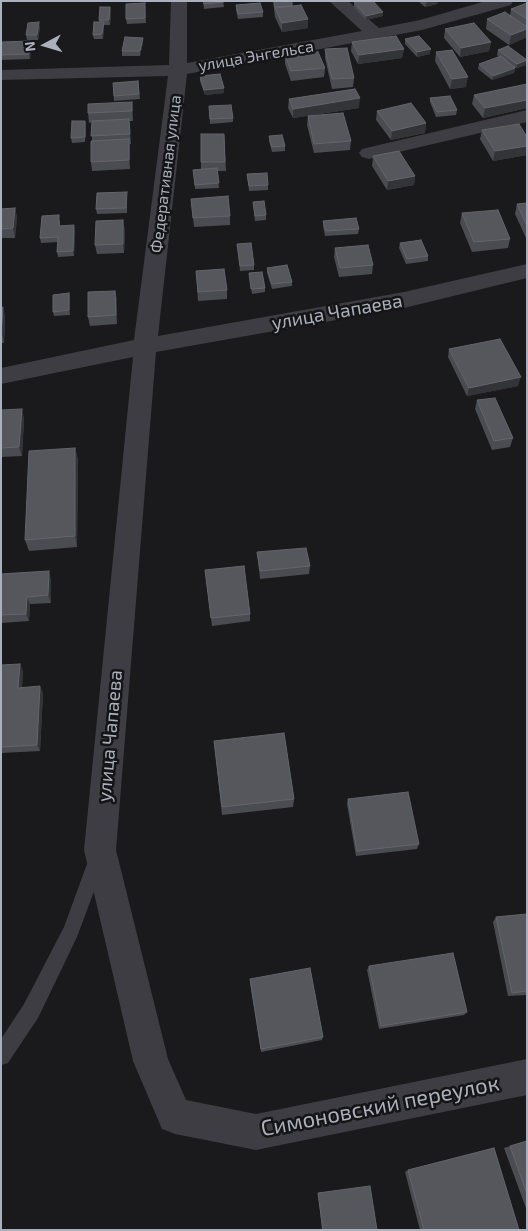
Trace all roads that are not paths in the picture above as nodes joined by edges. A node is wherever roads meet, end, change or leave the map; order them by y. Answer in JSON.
{"nodes":[{"id":1,"x":179,"y":1,"type":"edge"},
{"id":2,"x":337,"y":1,"type":"edge"},
{"id":3,"x":505,"y":1,"type":"edge"},
{"id":4,"x":376,"y":34,"type":"junction"},
{"id":5,"x":178,"y":70,"type":"junction"},
{"id":6,"x":1,"y":75,"type":"edge"},
{"id":7,"x":527,"y":116,"type":"edge"},
{"id":8,"x":369,"y":153,"type":"dead end"},
{"id":9,"x":527,"y":271,"type":"edge"},
{"id":10,"x":145,"y":346,"type":"junction"},
{"id":11,"x":1,"y":376,"type":"edge"},
{"id":12,"x":100,"y":850,"type":"junction"},
{"id":13,"x":1,"y":1056,"type":"edge"},
{"id":14,"x":527,"y":1077,"type":"edge"},
{"id":15,"x":175,"y":1116,"type":"joint"}],
"edges":[{"from":1,"to":5,"type":"street","name":"Федеративная улица"},
{"from":2,"to":4,"type":"street"},
{"from":3,"to":4,"type":"street","name":"улица Энгельса"},
{"from":4,"to":5,"type":"street","name":"улица Энгельса"},
{"from":5,"to":6,"type":"street","name":"улица Энгельса"},
{"from":5,"to":10,"type":"street","name":"Федеративная улица"},
{"from":7,"to":8,"type":"street"},
{"from":9,"to":10,"type":"street","name":"улица Чапаева"},
{"from":10,"to":11,"type":"street","name":"улица Чапаева"},
{"from":10,"to":12,"type":"street","name":"улица Чапаева"},
{"from":12,"to":13,"type":"lane"},
{"from":12,"to":15,"type":"street","name":"улица Чапаева"},
{"from":14,"to":15,"type":"street","name":"Симоновский переулок"}]}
